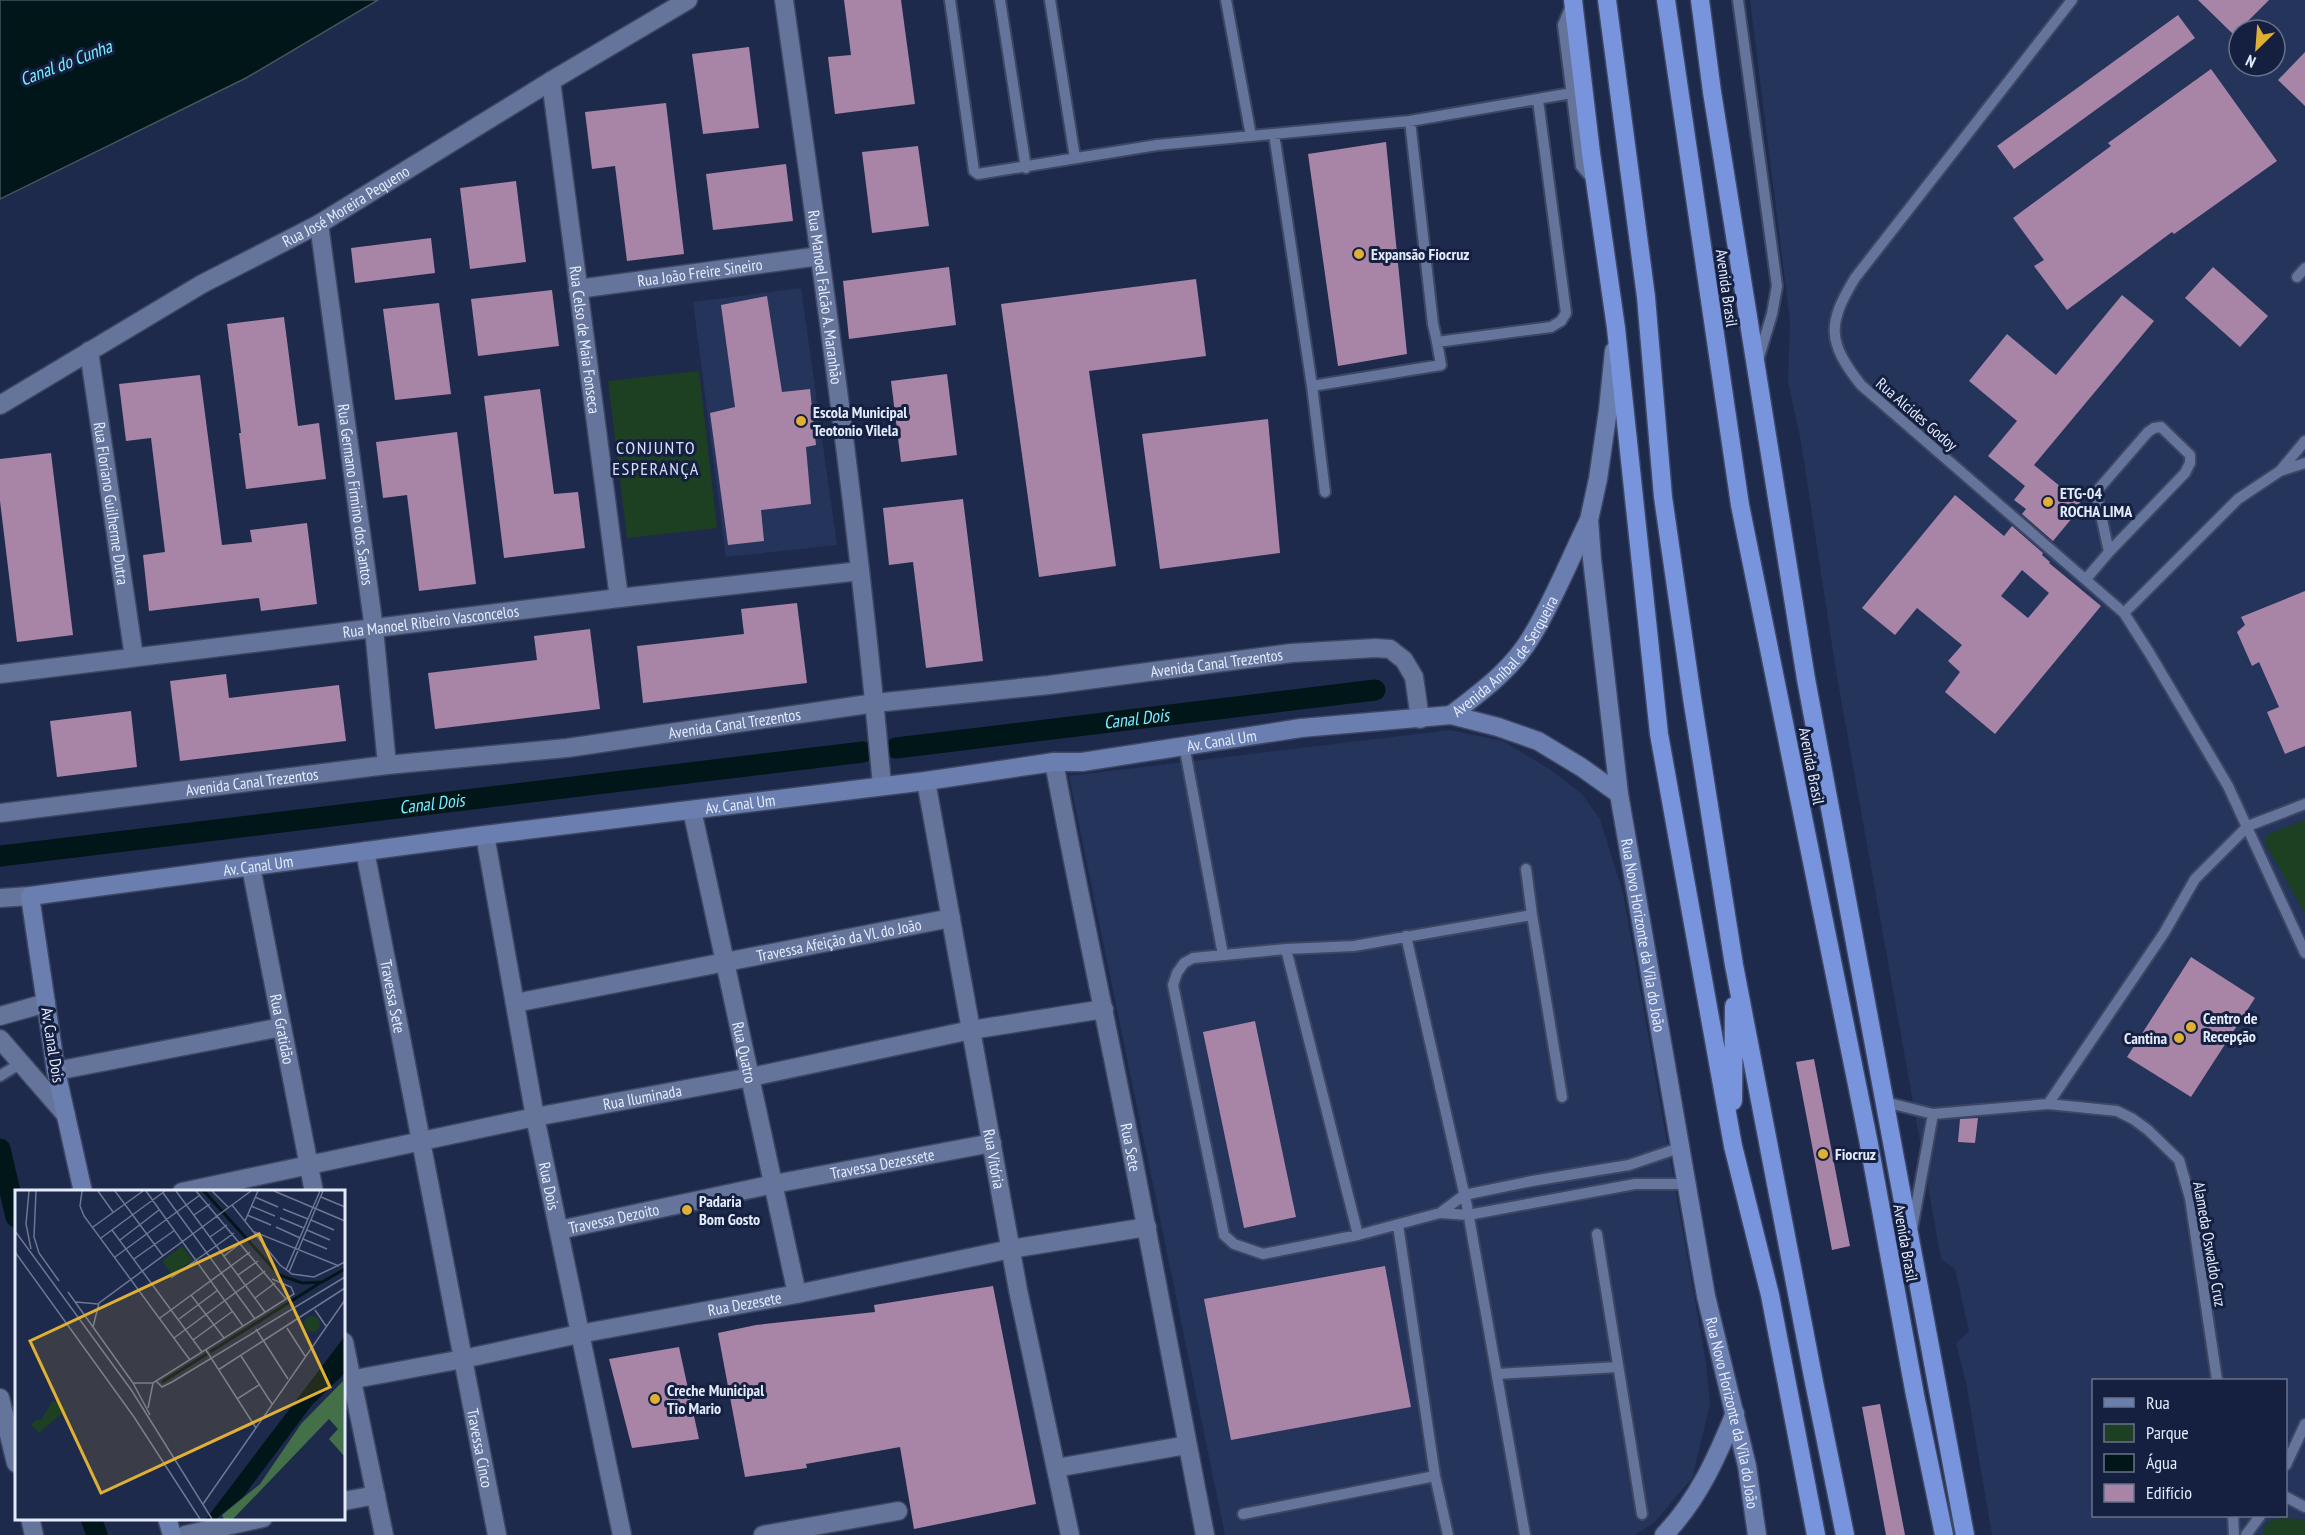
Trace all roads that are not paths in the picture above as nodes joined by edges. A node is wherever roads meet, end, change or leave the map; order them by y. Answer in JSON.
{"nodes":[{"id":1,"x":688,"y":0,"type":"edge"},
{"id":2,"x":784,"y":0,"type":"edge"},
{"id":3,"x":950,"y":0,"type":"edge"},
{"id":4,"x":1000,"y":0,"type":"edge"},
{"id":5,"x":1050,"y":0,"type":"edge"},
{"id":6,"x":1226,"y":0,"type":"edge"},
{"id":7,"x":1573,"y":0,"type":"edge"},
{"id":8,"x":1607,"y":0,"type":"edge"},
{"id":9,"x":1666,"y":0,"type":"edge"},
{"id":10,"x":1700,"y":0,"type":"edge"},
{"id":11,"x":1738,"y":0,"type":"edge"},
{"id":12,"x":2072,"y":0,"type":"edge"},
{"id":13,"x":551,"y":81,"type":"junction"},
{"id":14,"x":1572,"y":93,"type":"junction"},
{"id":15,"x":1538,"y":100,"type":"junction"},
{"id":16,"x":1410,"y":121,"type":"junction"},
{"id":17,"x":1274,"y":134,"type":"junction"},
{"id":18,"x":1251,"y":136,"type":"junction"},
{"id":19,"x":1075,"y":159,"type":"junction"},
{"id":20,"x":1026,"y":168,"type":"junction"},
{"id":21,"x":1595,"y":183,"type":"junction"},
{"id":22,"x":319,"y":224,"type":"junction"},
{"id":23,"x":820,"y":256,"type":"junction"},
{"id":24,"x":2305,"y":268,"type":"edge"},
{"id":25,"x":2297,"y":278,"type":"dead end"},
{"id":26,"x":578,"y":289,"type":"junction"},
{"id":27,"x":1616,"y":328,"type":"junction"},
{"id":28,"x":1437,"y":342,"type":"junction"},
{"id":29,"x":89,"y":351,"type":"junction"},
{"id":30,"x":1756,"y":364,"type":"junction"},
{"id":31,"x":1311,"y":386,"type":"junction"},
{"id":32,"x":0,"y":405,"type":"edge"},
{"id":33,"x":2305,"y":441,"type":"edge"},
{"id":34,"x":2305,"y":463,"type":"edge"},
{"id":35,"x":2280,"y":471,"type":"junction"},
{"id":36,"x":1325,"y":492,"type":"dead end"},
{"id":37,"x":1589,"y":520,"type":"junction"},
{"id":38,"x":2109,"y":552,"type":"junction"},
{"id":39,"x":860,"y":571,"type":"junction"},
{"id":40,"x":2086,"y":579,"type":"junction"},
{"id":41,"x":619,"y":598,"type":"junction"},
{"id":42,"x":2124,"y":613,"type":"junction"},
{"id":43,"x":375,"y":628,"type":"junction"},
{"id":44,"x":134,"y":657,"type":"junction"},
{"id":45,"x":0,"y":674,"type":"edge"},
{"id":46,"x":875,"y":703,"type":"junction"},
{"id":47,"x":1450,"y":715,"type":"junction"},
{"id":48,"x":1420,"y":718,"type":"junction"},
{"id":49,"x":1184,"y":745,"type":"junction"},
{"id":50,"x":1053,"y":762,"type":"junction"},
{"id":51,"x":387,"y":765,"type":"junction"},
{"id":52,"x":926,"y":781,"type":"junction"},
{"id":53,"x":882,"y":786,"type":"junction"},
{"id":54,"x":1619,"y":794,"type":"junction"},
{"id":55,"x":2305,"y":804,"type":"edge"},
{"id":56,"x":692,"y":810,"type":"junction"},
{"id":57,"x":0,"y":813,"type":"edge"},
{"id":58,"x":2248,"y":826,"type":"junction"},
{"id":59,"x":485,"y":835,"type":"junction"},
{"id":60,"x":365,"y":851,"type":"junction"},
{"id":61,"x":251,"y":867,"type":"junction"},
{"id":62,"x":1526,"y":869,"type":"dead end"},
{"id":63,"x":30,"y":896,"type":"junction"},
{"id":64,"x":0,"y":898,"type":"edge"},
{"id":65,"x":1532,"y":915,"type":"junction"},
{"id":66,"x":951,"y":918,"type":"junction"},
{"id":67,"x":1406,"y":936,"type":"junction"},
{"id":68,"x":1286,"y":949,"type":"junction"},
{"id":69,"x":2305,"y":953,"type":"edge"},
{"id":70,"x":1223,"y":955,"type":"junction"},
{"id":71,"x":726,"y":962,"type":"junction"},
{"id":72,"x":1734,"y":965,"type":"junction"},
{"id":73,"x":46,"y":1003,"type":"junction"},
{"id":74,"x":515,"y":1003,"type":"junction"},
{"id":75,"x":1104,"y":1009,"type":"junction"},
{"id":76,"x":0,"y":1016,"type":"edge"},
{"id":77,"x":282,"y":1027,"type":"junction"},
{"id":78,"x":971,"y":1029,"type":"junction"},
{"id":79,"x":0,"y":1039,"type":"edge"},
{"id":80,"x":21,"y":1063,"type":"junction"},
{"id":81,"x":56,"y":1071,"type":"junction"},
{"id":82,"x":0,"y":1076,"type":"edge"},
{"id":83,"x":752,"y":1077,"type":"junction"},
{"id":84,"x":1562,"y":1097,"type":"dead end"},
{"id":85,"x":1885,"y":1102,"type":"junction"},
{"id":86,"x":2048,"y":1104,"type":"junction"},
{"id":87,"x":1933,"y":1114,"type":"junction"},
{"id":88,"x":66,"y":1115,"type":"junction"},
{"id":89,"x":535,"y":1117,"type":"junction"},
{"id":90,"x":422,"y":1141,"type":"junction"},
{"id":91,"x":992,"y":1143,"type":"junction"},
{"id":92,"x":1733,"y":1146,"type":"junction"},
{"id":93,"x":1682,"y":1147,"type":"junction"},
{"id":94,"x":309,"y":1164,"type":"junction"},
{"id":95,"x":774,"y":1184,"type":"junction"},
{"id":96,"x":1688,"y":1184,"type":"junction"},
{"id":97,"x":83,"y":1190,"type":"edge"},
{"id":98,"x":187,"y":1190,"type":"edge"},
{"id":99,"x":314,"y":1190,"type":"edge"},
{"id":100,"x":1464,"y":1196,"type":"junction"},
{"id":101,"x":1440,"y":1213,"type":"junction"},
{"id":102,"x":1468,"y":1215,"type":"junction"},
{"id":103,"x":1398,"y":1224,"type":"junction"},
{"id":104,"x":1147,"y":1227,"type":"junction"},
{"id":105,"x":559,"y":1230,"type":"junction"},
{"id":106,"x":1597,"y":1234,"type":"dead end"},
{"id":107,"x":1358,"y":1235,"type":"junction"},
{"id":108,"x":1910,"y":1242,"type":"junction"},
{"id":109,"x":1011,"y":1249,"type":"junction"},
{"id":110,"x":797,"y":1294,"type":"junction"},
{"id":111,"x":579,"y":1334,"type":"junction"},
{"id":112,"x":345,"y":1355,"type":"edge"},
{"id":113,"x":463,"y":1359,"type":"junction"},
{"id":114,"x":1618,"y":1367,"type":"junction"},
{"id":115,"x":1497,"y":1374,"type":"junction"},
{"id":116,"x":2217,"y":1379,"type":"edge"},
{"id":117,"x":347,"y":1380,"type":"edge"},
{"id":118,"x":0,"y":1398,"type":"edge"},
{"id":119,"x":1736,"y":1413,"type":"junction"},
{"id":120,"x":2305,"y":1424,"type":"edge"},
{"id":121,"x":1187,"y":1445,"type":"junction"},
{"id":122,"x":15,"y":1459,"type":"edge"},
{"id":123,"x":2287,"y":1463,"type":"edge"},
{"id":124,"x":1056,"y":1468,"type":"junction"},
{"id":125,"x":1435,"y":1476,"type":"junction"},
{"id":126,"x":376,"y":1495,"type":"junction"},
{"id":127,"x":2287,"y":1498,"type":"edge"},
{"id":128,"x":345,"y":1502,"type":"edge"},
{"id":129,"x":2305,"y":1507,"type":"edge"},
{"id":130,"x":898,"y":1511,"type":"dead end"},
{"id":131,"x":1243,"y":1514,"type":"dead end"},
{"id":132,"x":1642,"y":1514,"type":"dead end"},
{"id":133,"x":2233,"y":1517,"type":"edge"},
{"id":134,"x":2259,"y":1517,"type":"edge"},
{"id":135,"x":30,"y":1520,"type":"edge"},
{"id":136,"x":168,"y":1520,"type":"edge"},
{"id":137,"x":254,"y":1520,"type":"edge"},
{"id":138,"x":34,"y":1535,"type":"edge"},
{"id":139,"x":172,"y":1535,"type":"edge"},
{"id":140,"x":185,"y":1535,"type":"edge"},
{"id":141,"x":384,"y":1535,"type":"edge"},
{"id":142,"x":497,"y":1535,"type":"edge"},
{"id":143,"x":622,"y":1535,"type":"edge"},
{"id":144,"x":763,"y":1535,"type":"edge"},
{"id":145,"x":1070,"y":1535,"type":"edge"},
{"id":146,"x":1205,"y":1535,"type":"edge"},
{"id":147,"x":1448,"y":1535,"type":"edge"},
{"id":148,"x":1526,"y":1535,"type":"edge"},
{"id":149,"x":1664,"y":1535,"type":"edge"},
{"id":150,"x":1757,"y":1535,"type":"edge"},
{"id":151,"x":1816,"y":1535,"type":"edge"},
{"id":152,"x":1845,"y":1535,"type":"edge"},
{"id":153,"x":1944,"y":1535,"type":"edge"},
{"id":154,"x":1965,"y":1535,"type":"edge"},
{"id":155,"x":2234,"y":1535,"type":"edge"},
{"id":156,"x":2246,"y":1535,"type":"edge"}],
"edges":[{"from":1,"to":13,"type":"street","name":"Rua José Moreira Pequeno"},
{"from":2,"to":23,"type":"street","name":"Rua Manoel Falcão A. Maranhão"},
{"from":3,"to":20,"type":"lane"},
{"from":4,"to":20,"type":"lane"},
{"from":5,"to":19,"type":"lane"},
{"from":6,"to":18,"type":"lane"},
{"from":7,"to":14,"type":"lane"},
{"from":7,"to":21,"type":"highway"},
{"from":8,"to":72,"type":"highway"},
{"from":9,"to":153,"type":"highway","name":"Avenida Brasil"},
{"from":10,"to":30,"type":"highway","name":"Avenida Brasil"},
{"from":11,"to":30,"type":"lane"},
{"from":12,"to":40,"type":"lane","name":"Rua Alcides Godoy"},
{"from":13,"to":22,"type":"street","name":"Rua José Moreira Pequeno"},
{"from":13,"to":26,"type":"street","name":"Rua Celso de Maia Fonseca"},
{"from":14,"to":15,"type":"lane"},
{"from":14,"to":21,"type":"lane"},
{"from":15,"to":16,"type":"lane"},
{"from":15,"to":28,"type":"lane"},
{"from":16,"to":17,"type":"lane"},
{"from":16,"to":28,"type":"lane"},
{"from":17,"to":18,"type":"lane"},
{"from":17,"to":31,"type":"lane"},
{"from":18,"to":19,"type":"lane"},
{"from":19,"to":20,"type":"lane"},
{"from":21,"to":27,"type":"highway"},
{"from":22,"to":29,"type":"street","name":"Rua José Moreira Pequeno"},
{"from":22,"to":43,"type":"street","name":"Rua Germano Firmino dos Santos"},
{"from":23,"to":26,"type":"street","name":"Rua João Freire Sineiro"},
{"from":23,"to":39,"type":"street","name":"Rua Manoel Falcão A. Maranhão"},
{"from":24,"to":25,"type":"lane"},
{"from":26,"to":41,"type":"street","name":"Rua Celso de Maia Fonseca"},
{"from":27,"to":37,"type":"street","name":"Rua Novo Horizonte da Vila do João"},
{"from":27,"to":92,"type":"highway"},
{"from":28,"to":31,"type":"lane"},
{"from":29,"to":32,"type":"street","name":"Rua José Moreira Pequeno"},
{"from":29,"to":44,"type":"street","name":"Rua Floriano Guilherme Dutra"},
{"from":30,"to":85,"type":"highway","name":"Avenida Brasil"},
{"from":31,"to":36,"type":"lane"},
{"from":33,"to":35,"type":"lane"},
{"from":34,"to":35,"type":"lane"},
{"from":35,"to":42,"type":"lane"},
{"from":37,"to":47,"type":"street","name":"Avenida Aníbal de Serqueira"},
{"from":37,"to":54,"type":"street","name":"Rua Novo Horizonte da Vila do João"},
{"from":38,"to":38,"type":"lane"},
{"from":38,"to":40,"type":"lane"},
{"from":39,"to":41,"type":"street","name":"Rua Manoel Ribeiro Vasconcelos"},
{"from":39,"to":46,"type":"street","name":"Rua Manoel Falcão A. Maranhão"},
{"from":40,"to":42,"type":"lane","name":"Rua Alcides Godoy"},
{"from":41,"to":43,"type":"street","name":"Rua Manoel Ribeiro Vasconcelos"},
{"from":42,"to":58,"type":"lane","name":"Rua Alcides Godoy"},
{"from":43,"to":44,"type":"street","name":"Rua Manoel Ribeiro Vasconcelos"},
{"from":43,"to":51,"type":"street","name":"Rua Germano Firmino dos Santos"},
{"from":44,"to":45,"type":"street","name":"Rua Manoel Ribeiro Vasconcelos"},
{"from":46,"to":48,"type":"street","name":"Avenida Canal Trezentos"},
{"from":46,"to":51,"type":"street","name":"Avenida Canal Trezentos"},
{"from":46,"to":53,"type":"street","name":"Rua Manoel Falcão A. Maranhão"},
{"from":47,"to":48,"type":"street","name":"Av. Canal Um"},
{"from":47,"to":54,"type":"street","name":"Avenida Aníbal de Serqueira"},
{"from":48,"to":49,"type":"street","name":"Av. Canal Um"},
{"from":49,"to":50,"type":"street","name":"Av. Canal Um"},
{"from":49,"to":70,"type":"lane"},
{"from":50,"to":52,"type":"street","name":"Av. Canal Um"},
{"from":50,"to":75,"type":"street","name":"Rua Sete"},
{"from":51,"to":57,"type":"street","name":"Avenida Canal Trezentos"},
{"from":52,"to":53,"type":"street","name":"Av. Canal Um"},
{"from":52,"to":66,"type":"street","name":"Rua Vitória"},
{"from":53,"to":56,"type":"street","name":"Av. Canal Um"},
{"from":54,"to":93,"type":"street","name":"Rua Novo Horizonte da Vila do João"},
{"from":55,"to":58,"type":"lane"},
{"from":56,"to":59,"type":"street","name":"Av. Canal Um"},
{"from":56,"to":71,"type":"street","name":"Rua Quatro"},
{"from":58,"to":69,"type":"lane","name":"Rua Alcides Godoy"},
{"from":58,"to":86,"type":"lane"},
{"from":59,"to":60,"type":"street","name":"Av. Canal Um"},
{"from":59,"to":74,"type":"street","name":"Rua Dois"},
{"from":60,"to":61,"type":"street","name":"Av. Canal Um"},
{"from":60,"to":90,"type":"street","name":"Travessa Sete"},
{"from":61,"to":63,"type":"street","name":"Av. Canal Um"},
{"from":61,"to":77,"type":"street","name":"Rua Gratidão"},
{"from":62,"to":65,"type":"lane"},
{"from":63,"to":64,"type":"street"},
{"from":63,"to":73,"type":"street","name":"Av. Canal Dois"},
{"from":65,"to":67,"type":"lane"},
{"from":65,"to":84,"type":"lane"},
{"from":66,"to":71,"type":"street","name":"Travessa Afeição da Vl. do João"},
{"from":66,"to":78,"type":"street","name":"Rua Vitória"},
{"from":67,"to":68,"type":"lane"},
{"from":67,"to":100,"type":"lane"},
{"from":68,"to":70,"type":"lane"},
{"from":68,"to":107,"type":"lane"},
{"from":70,"to":107,"type":"lane"},
{"from":71,"to":74,"type":"street","name":"Travessa Afeição da Vl. do João"},
{"from":71,"to":83,"type":"street","name":"Rua Quatro"},
{"from":72,"to":92,"type":"highway"},
{"from":72,"to":152,"type":"highway"},
{"from":73,"to":76,"type":"street"},
{"from":73,"to":81,"type":"street","name":"Av. Canal Dois"},
{"from":74,"to":89,"type":"street","name":"Rua Dois"},
{"from":75,"to":78,"type":"street","name":"Rua Iluminada"},
{"from":75,"to":104,"type":"street","name":"Rua Sete"},
{"from":77,"to":81,"type":"street"},
{"from":77,"to":94,"type":"street","name":"Rua Gratidão"},
{"from":78,"to":83,"type":"street","name":"Rua Iluminada"},
{"from":78,"to":91,"type":"street","name":"Rua Vitória"},
{"from":79,"to":80,"type":"street"},
{"from":80,"to":82,"type":"lane"},
{"from":80,"to":88,"type":"street"},
{"from":81,"to":88,"type":"street","name":"Av. Canal Dois"},
{"from":83,"to":89,"type":"street","name":"Rua Iluminada"},
{"from":83,"to":95,"type":"street","name":"Rua Quatro"},
{"from":85,"to":87,"type":"lane","name":"Alameda Oswaldo Cruz"},
{"from":85,"to":108,"type":"highway","name":"Avenida Brasil"},
{"from":86,"to":87,"type":"lane","name":"Alameda Oswaldo Cruz"},
{"from":86,"to":116,"type":"lane","name":"Alameda Oswaldo Cruz"},
{"from":87,"to":108,"type":"lane"},
{"from":88,"to":97,"type":"street","name":"Av. Canal Dois"},
{"from":89,"to":90,"type":"street","name":"Rua Iluminada"},
{"from":89,"to":105,"type":"street","name":"Rua Dois"},
{"from":90,"to":94,"type":"street","name":"Rua Iluminada"},
{"from":90,"to":113,"type":"street","name":"Travessa Sete"},
{"from":91,"to":95,"type":"street","name":"Travessa Dezessete"},
{"from":91,"to":109,"type":"street","name":"Rua Vitória"},
{"from":92,"to":151,"type":"highway"},
{"from":93,"to":96,"type":"street","name":"Rua Novo Horizonte da Vila do João"},
{"from":93,"to":100,"type":"lane"},
{"from":94,"to":98,"type":"street","name":"Rua Iluminada"},
{"from":94,"to":99,"type":"street","name":"Rua Gratidão"},
{"from":95,"to":105,"type":"street","name":"Travessa Dezoito"},
{"from":95,"to":110,"type":"street","name":"Rua Quatro"},
{"from":96,"to":102,"type":"lane"},
{"from":96,"to":119,"type":"street","name":"Rua Novo Horizonte da Vila do João"},
{"from":100,"to":101,"type":"lane"},
{"from":100,"to":102,"type":"lane"},
{"from":101,"to":102,"type":"lane"},
{"from":101,"to":103,"type":"lane"},
{"from":102,"to":115,"type":"lane"},
{"from":103,"to":107,"type":"lane"},
{"from":103,"to":125,"type":"lane"},
{"from":104,"to":109,"type":"street","name":"Rua Dezesete"},
{"from":104,"to":121,"type":"street","name":"Rua Sete"},
{"from":105,"to":111,"type":"street","name":"Rua Dois"},
{"from":106,"to":114,"type":"lane"},
{"from":108,"to":154,"type":"highway","name":"Avenida Brasil"},
{"from":109,"to":110,"type":"street","name":"Rua Dezesete"},
{"from":109,"to":124,"type":"street","name":"Rua Vitória"},
{"from":110,"to":111,"type":"street","name":"Rua Dezesete"},
{"from":111,"to":113,"type":"street","name":"Rua Dezesete"},
{"from":111,"to":143,"type":"street","name":"Rua Dois"},
{"from":112,"to":117,"type":"street"},
{"from":113,"to":117,"type":"street","name":"Rua Dezesete"},
{"from":113,"to":142,"type":"street","name":"Travessa Cinco"},
{"from":114,"to":115,"type":"lane"},
{"from":114,"to":132,"type":"lane"},
{"from":115,"to":148,"type":"lane"},
{"from":117,"to":126,"type":"street"},
{"from":118,"to":122,"type":"street"},
{"from":119,"to":149,"type":"street"},
{"from":119,"to":150,"type":"street","name":"Rua Novo Horizonte da Vila do João"},
{"from":120,"to":123,"type":"lane"},
{"from":121,"to":124,"type":"street"},
{"from":121,"to":146,"type":"street","name":"Rua Sete"},
{"from":124,"to":145,"type":"street","name":"Rua Vitória"},
{"from":125,"to":131,"type":"lane"},
{"from":125,"to":147,"type":"lane"},
{"from":126,"to":128,"type":"street"},
{"from":126,"to":141,"type":"street"},
{"from":127,"to":129,"type":"lane"},
{"from":130,"to":144,"type":"street"},
{"from":133,"to":155,"type":"lane"},
{"from":134,"to":156,"type":"lane"},
{"from":135,"to":138,"type":"street"},
{"from":136,"to":139,"type":"street"},
{"from":137,"to":140,"type":"street"}]}
